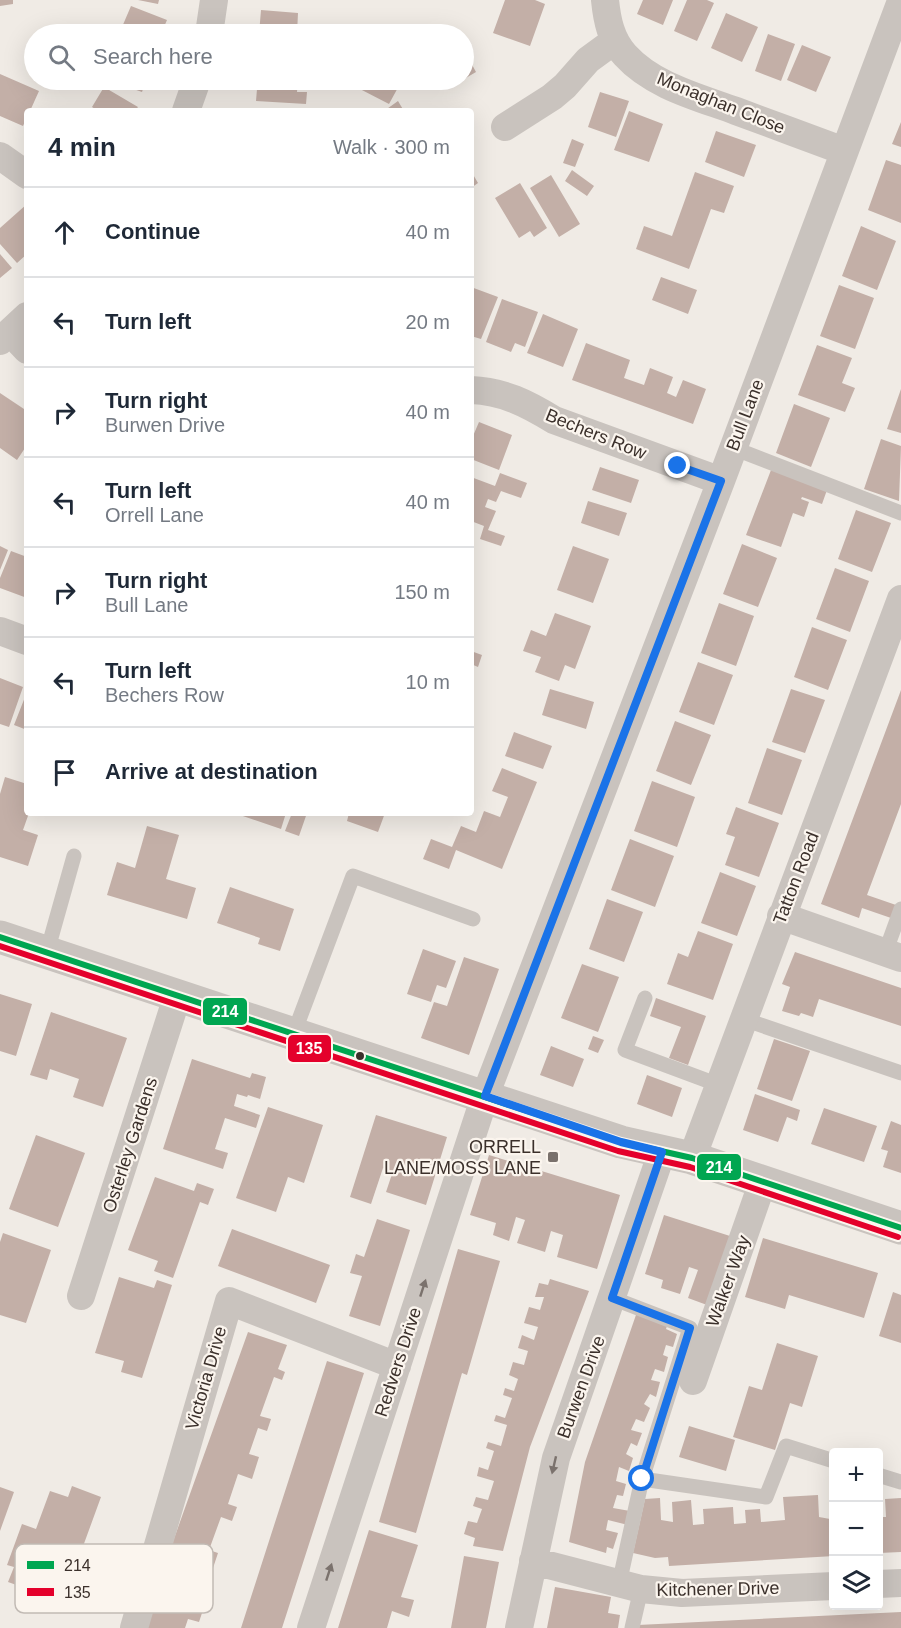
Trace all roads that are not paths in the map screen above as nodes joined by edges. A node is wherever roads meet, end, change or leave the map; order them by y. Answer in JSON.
{"nodes":[{"id":1,"x":214,"y":0,"type":"edge"},
{"id":2,"x":605,"y":0,"type":"edge"},
{"id":3,"x":901,"y":1,"type":"edge"},
{"id":4,"x":210,"y":24,"type":"edge"},
{"id":5,"x":614,"y":41,"type":"junction"},
{"id":6,"x":193,"y":90,"type":"edge"},
{"id":7,"x":187,"y":108,"type":"edge"},
{"id":8,"x":506,"y":127,"type":"dead end"},
{"id":9,"x":844,"y":151,"type":"junction"},
{"id":10,"x":0,"y":156,"type":"edge"},
{"id":11,"x":24,"y":173,"type":"edge"},
{"id":12,"x":474,"y":390,"type":"edge"},
{"id":13,"x":733,"y":448,"type":"junction"},
{"id":14,"x":721,"y":481,"type":"junction"},
{"id":15,"x":901,"y":513,"type":"edge"},
{"id":16,"x":901,"y":599,"type":"edge"},
{"id":17,"x":0,"y":631,"type":"edge"},
{"id":18,"x":24,"y":640,"type":"edge"},
{"id":19,"x":74,"y":856,"type":"dead end"},
{"id":20,"x":901,"y":909,"type":"edge"},
{"id":21,"x":781,"y":916,"type":"junction"},
{"id":22,"x":473,"y":919,"type":"dead end"},
{"id":23,"x":0,"y":937,"type":"edge"},
{"id":24,"x":47,"y":952,"type":"junction"},
{"id":25,"x":893,"y":956,"type":"edge"},
{"id":26,"x":178,"y":994,"type":"junction"},
{"id":27,"x":645,"y":998,"type":"dead end"},
{"id":28,"x":743,"y":1019,"type":"junction"},
{"id":29,"x":294,"y":1033,"type":"junction"},
{"id":30,"x":901,"y":1073,"type":"edge"},
{"id":31,"x":719,"y":1085,"type":"junction"},
{"id":32,"x":485,"y":1096,"type":"junction"},
{"id":33,"x":677,"y":1155,"type":"junction"},
{"id":34,"x":763,"y":1181,"type":"junction"},
{"id":35,"x":901,"y":1228,"type":"edge"},
{"id":36,"x":81,"y":1296,"type":"dead end"},
{"id":37,"x":612,"y":1298,"type":"junction"},
{"id":38,"x":397,"y":1366,"type":"junction"},
{"id":39,"x":693,"y":1381,"type":"dead end"},
{"id":40,"x":829,"y":1459,"type":"edge"},
{"id":41,"x":883,"y":1476,"type":"edge"},
{"id":42,"x":642,"y":1479,"type":"junction"},
{"id":43,"x":901,"y":1482,"type":"edge"},
{"id":44,"x":158,"y":1544,"type":"edge"},
{"id":45,"x":533,"y":1562,"type":"junction"},
{"id":46,"x":901,"y":1583,"type":"edge"},
{"id":47,"x":883,"y":1584,"type":"edge"},
{"id":48,"x":630,"y":1586,"type":"junction"},
{"id":49,"x":829,"y":1586,"type":"edge"},
{"id":50,"x":138,"y":1613,"type":"edge"},
{"id":51,"x":134,"y":1628,"type":"edge"},
{"id":52,"x":311,"y":1628,"type":"edge"},
{"id":53,"x":519,"y":1628,"type":"edge"},
{"id":54,"x":632,"y":1628,"type":"edge"}],
"edges":[{"from":1,"to":4,"type":"street"},
{"from":2,"to":5,"type":"street","name":"Monaghan Close"},
{"from":3,"to":9,"type":"street","name":"Bull Lane"},
{"from":5,"to":8,"type":"street"},
{"from":5,"to":9,"type":"street","name":"Monaghan Close"},
{"from":6,"to":7,"type":"street"},
{"from":9,"to":13,"type":"street","name":"Bull Lane"},
{"from":10,"to":11,"type":"street"},
{"from":12,"to":14,"type":"street","name":"Bechers Row"},
{"from":13,"to":14,"type":"street","name":"Bull Lane"},
{"from":13,"to":15,"type":"lane"},
{"from":14,"to":32,"type":"street","name":"Bull Lane"},
{"from":16,"to":21,"type":"street","name":"Tatton Road"},
{"from":17,"to":18,"type":"street"},
{"from":19,"to":24,"type":"lane"},
{"from":20,"to":25,"type":"lane"},
{"from":21,"to":25,"type":"street"},
{"from":21,"to":28,"type":"street","name":"Tatton Road"},
{"from":22,"to":29,"type":"lane"},
{"from":23,"to":24,"type":"street"},
{"from":24,"to":26,"type":"street"},
{"from":26,"to":29,"type":"street"},
{"from":26,"to":36,"type":"street","name":"Osterley Gardens"},
{"from":27,"to":31,"type":"lane"},
{"from":28,"to":30,"type":"lane"},
{"from":28,"to":31,"type":"street","name":"Tatton Road"},
{"from":29,"to":32,"type":"street"},
{"from":31,"to":33,"type":"street","name":"Tatton Road"},
{"from":32,"to":33,"type":"street"},
{"from":38,"to":32,"type":"street","name":"Redvers Drive","one_way":true},
{"from":33,"to":34,"type":"street"},
{"from":33,"to":37,"type":"street","name":"Burwen Drive"},
{"from":34,"to":35,"type":"street"},
{"from":34,"to":39,"type":"street","name":"Walker Way"},
{"from":37,"to":42,"type":"lane"},
{"from":37,"to":45,"type":"street","name":"Burwen Drive","one_way":true},
{"from":38,"to":44,"type":"street","name":"Victoria Drive"},
{"from":52,"to":38,"type":"street","name":"Redvers Drive","one_way":true},
{"from":40,"to":42,"type":"lane"},
{"from":41,"to":43,"type":"lane"},
{"from":42,"to":48,"type":"lane"},
{"from":45,"to":48,"type":"street","name":"Kitchener Drive"},
{"from":45,"to":53,"type":"street","name":"Burwen Drive"},
{"from":46,"to":47,"type":"street"},
{"from":48,"to":49,"type":"street","name":"Kitchener Drive"},
{"from":48,"to":54,"type":"lane"},
{"from":50,"to":51,"type":"street","name":"Victoria Drive"}]}
